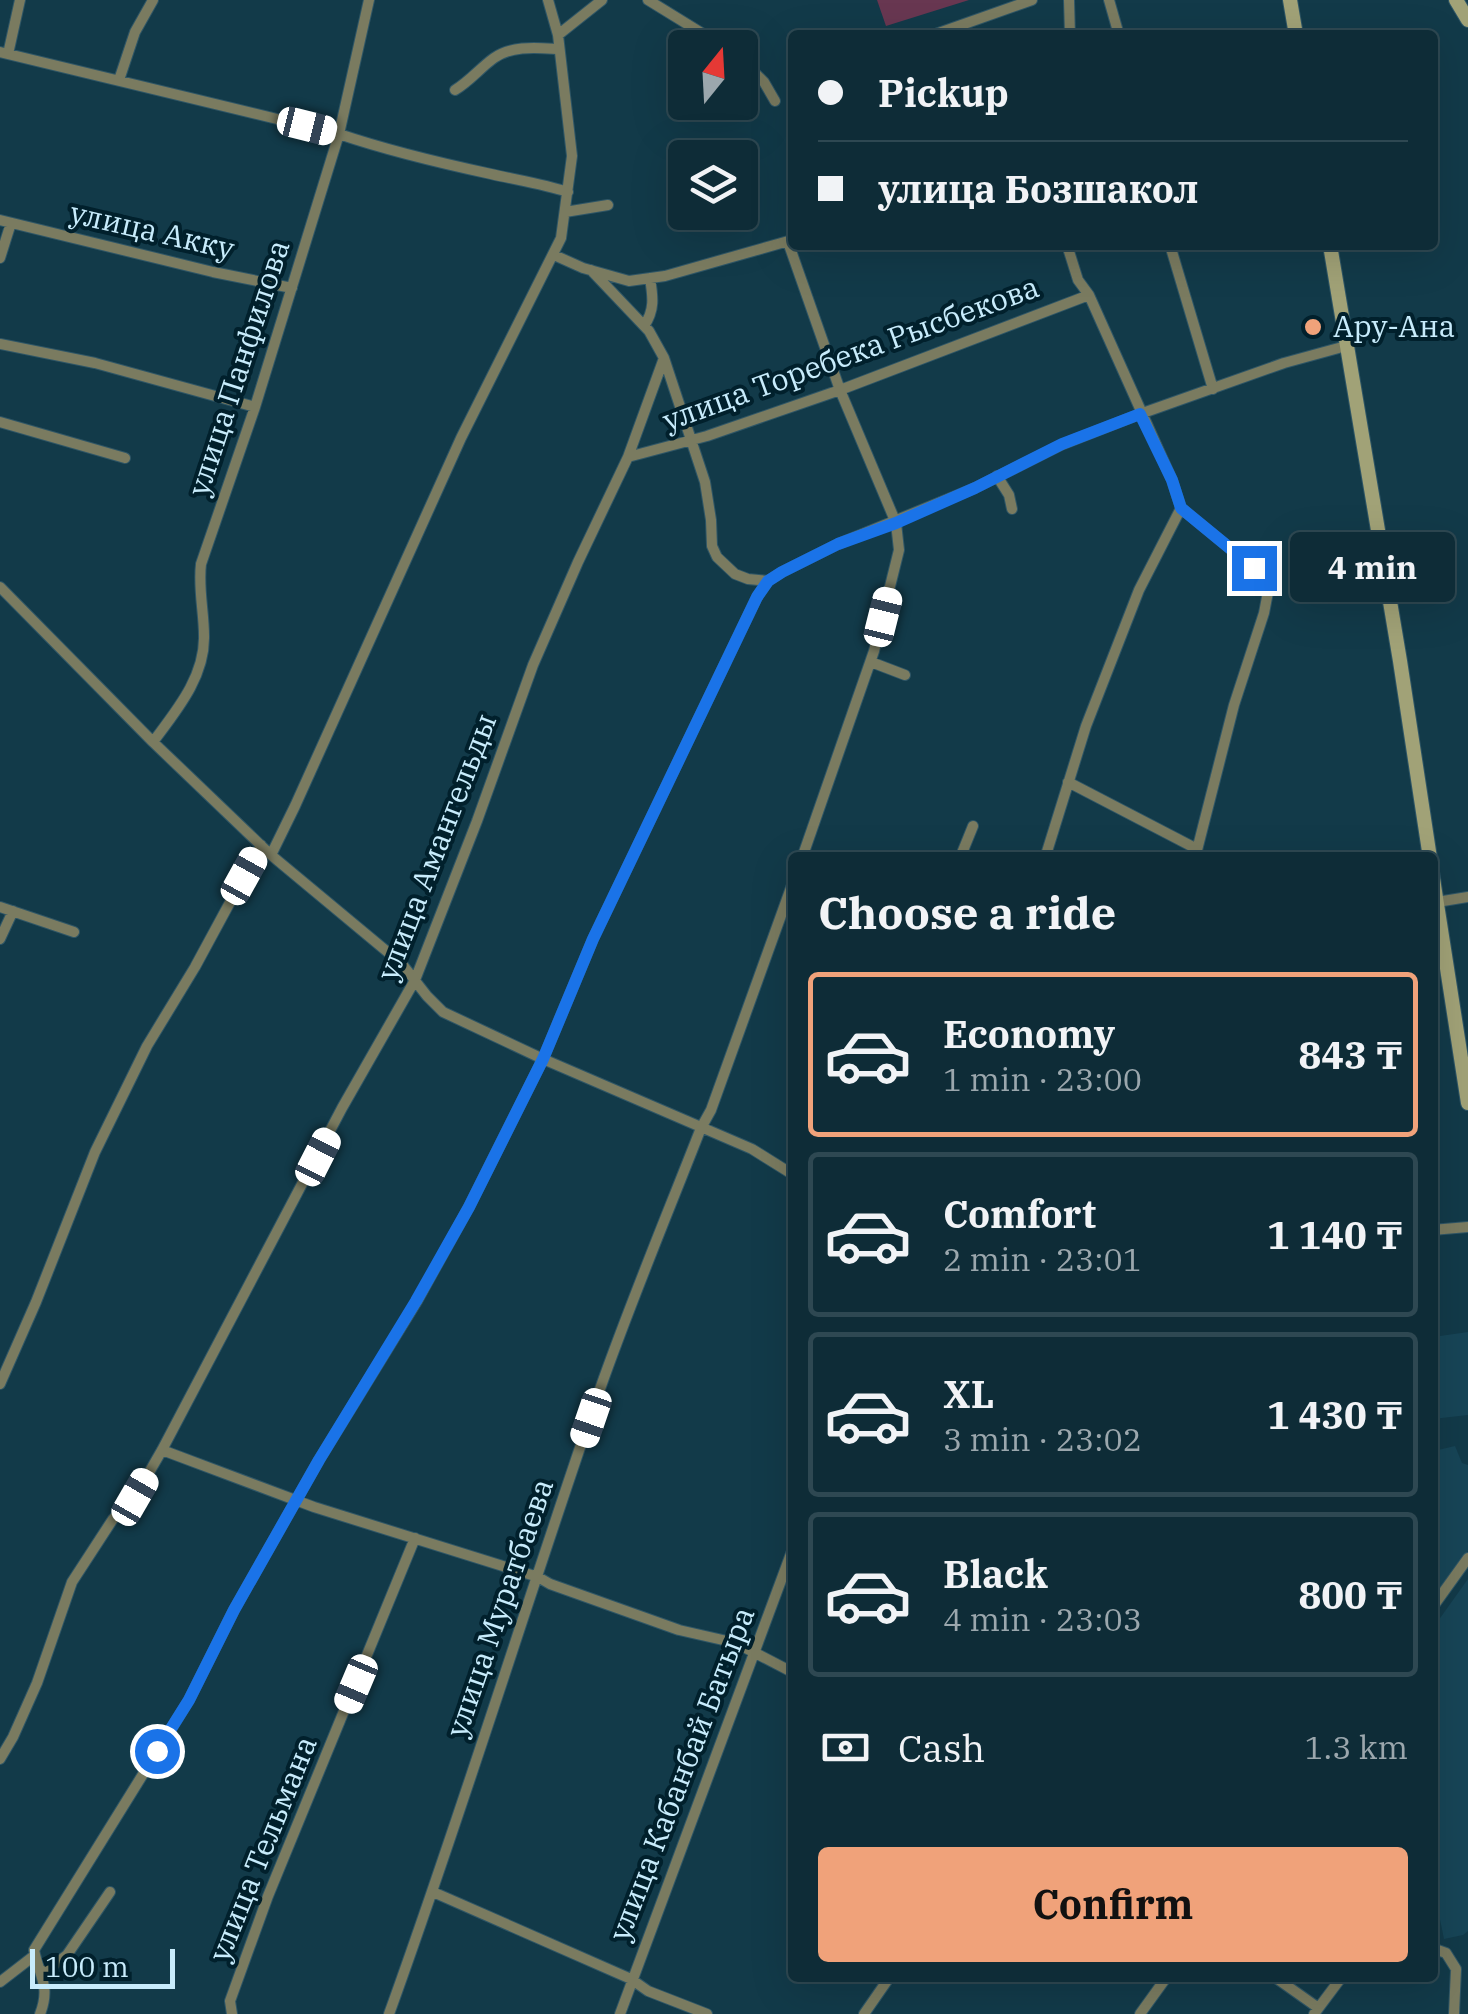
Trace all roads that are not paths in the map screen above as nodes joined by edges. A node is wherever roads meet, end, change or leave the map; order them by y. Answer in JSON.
{"nodes":[{"id":1,"x":20,"y":0,"type":"edge"},
{"id":2,"x":153,"y":0,"type":"edge"},
{"id":3,"x":369,"y":0,"type":"edge"},
{"id":4,"x":548,"y":0,"type":"edge"},
{"id":5,"x":602,"y":0,"type":"edge"},
{"id":6,"x":648,"y":0,"type":"edge"},
{"id":7,"x":1032,"y":0,"type":"edge"},
{"id":8,"x":1069,"y":0,"type":"edge"},
{"id":9,"x":1109,"y":0,"type":"edge"},
{"id":10,"x":1290,"y":0,"type":"edge"},
{"id":11,"x":1456,"y":0,"type":"edge"},
{"id":12,"x":1468,"y":20,"type":"edge"},
{"id":13,"x":697,"y":30,"type":"edge"},
{"id":14,"x":946,"y":30,"type":"edge"},
{"id":15,"x":1070,"y":30,"type":"edge"},
{"id":16,"x":1117,"y":30,"type":"edge"},
{"id":17,"x":1295,"y":30,"type":"edge"},
{"id":18,"x":558,"y":36,"type":"junction"},
{"id":19,"x":559,"y":49,"type":"junction"},
{"id":20,"x":4,"y":53,"type":"edge"},
{"id":21,"x":758,"y":76,"type":"edge"},
{"id":22,"x":119,"y":80,"type":"junction"},
{"id":23,"x":454,"y":90,"type":"dead end"},
{"id":24,"x":775,"y":101,"type":"dead end"},
{"id":25,"x":338,"y":134,"type":"junction"},
{"id":26,"x":568,"y":192,"type":"junction"},
{"id":27,"x":608,"y":205,"type":"dead end"},
{"id":28,"x":565,"y":212,"type":"junction"},
{"id":29,"x":6,"y":222,"type":"edge"},
{"id":30,"x":788,"y":242,"type":"edge"},
{"id":31,"x":793,"y":250,"type":"edge"},
{"id":32,"x":1069,"y":250,"type":"edge"},
{"id":33,"x":1171,"y":250,"type":"edge"},
{"id":34,"x":1331,"y":250,"type":"edge"},
{"id":35,"x":554,"y":254,"type":"junction"},
{"id":36,"x":0,"y":258,"type":"edge"},
{"id":37,"x":590,"y":270,"type":"junction"},
{"id":38,"x":650,"y":278,"type":"junction"},
{"id":39,"x":292,"y":288,"type":"junction"},
{"id":40,"x":1089,"y":295,"type":"junction"},
{"id":41,"x":644,"y":326,"type":"junction"},
{"id":42,"x":0,"y":344,"type":"edge"},
{"id":43,"x":1346,"y":346,"type":"junction"},
{"id":44,"x":664,"y":358,"type":"junction"},
{"id":45,"x":1213,"y":388,"type":"junction"},
{"id":46,"x":840,"y":390,"type":"junction"},
{"id":47,"x":254,"y":407,"type":"junction"},
{"id":48,"x":1140,"y":414,"type":"junction"},
{"id":49,"x":0,"y":422,"type":"edge"},
{"id":50,"x":691,"y":439,"type":"junction"},
{"id":51,"x":126,"y":458,"type":"dead end"},
{"id":52,"x":628,"y":458,"type":"junction"},
{"id":53,"x":997,"y":476,"type":"junction"},
{"id":54,"x":1181,"y":508,"type":"junction"},
{"id":55,"x":1012,"y":509,"type":"dead end"},
{"id":56,"x":896,"y":523,"type":"junction"},
{"id":57,"x":768,"y":581,"type":"junction"},
{"id":58,"x":0,"y":587,"type":"edge"},
{"id":59,"x":871,"y":662,"type":"junction"},
{"id":60,"x":905,"y":675,"type":"dead end"},
{"id":61,"x":153,"y":742,"type":"junction"},
{"id":62,"x":1068,"y":782,"type":"junction"},
{"id":63,"x":973,"y":826,"type":"dead end"},
{"id":64,"x":261,"y":845,"type":"junction"},
{"id":65,"x":804,"y":852,"type":"edge"},
{"id":66,"x":962,"y":852,"type":"edge"},
{"id":67,"x":1047,"y":852,"type":"edge"},
{"id":68,"x":1192,"y":852,"type":"edge"},
{"id":69,"x":1197,"y":852,"type":"edge"},
{"id":70,"x":1429,"y":852,"type":"edge"},
{"id":71,"x":271,"y":854,"type":"junction"},
{"id":72,"x":788,"y":895,"type":"edge"},
{"id":73,"x":1468,"y":897,"type":"edge"},
{"id":74,"x":0,"y":907,"type":"edge"},
{"id":75,"x":1438,"y":907,"type":"edge"},
{"id":76,"x":13,"y":911,"type":"junction"},
{"id":77,"x":1438,"y":920,"type":"edge"},
{"id":78,"x":74,"y":932,"type":"dead end"},
{"id":79,"x":0,"y":939,"type":"edge"},
{"id":80,"x":415,"y":980,"type":"junction"},
{"id":81,"x":543,"y":1059,"type":"junction"},
{"id":82,"x":1468,"y":1103,"type":"edge"},
{"id":83,"x":701,"y":1128,"type":"junction"},
{"id":84,"x":788,"y":1172,"type":"edge"},
{"id":85,"x":1468,"y":1227,"type":"edge"},
{"id":86,"x":1438,"y":1230,"type":"edge"},
{"id":87,"x":0,"y":1384,"type":"edge"},
{"id":88,"x":162,"y":1450,"type":"junction"},
{"id":89,"x":297,"y":1500,"type":"junction"},
{"id":90,"x":415,"y":1538,"type":"junction"},
{"id":91,"x":1468,"y":1558,"type":"edge"},
{"id":92,"x":788,"y":1563,"type":"edge"},
{"id":93,"x":538,"y":1577,"type":"junction"},
{"id":94,"x":1438,"y":1600,"type":"edge"},
{"id":95,"x":754,"y":1651,"type":"junction"},
{"id":96,"x":788,"y":1670,"type":"edge"},
{"id":97,"x":0,"y":1759,"type":"edge"},
{"id":98,"x":110,"y":1892,"type":"dead end"},
{"id":99,"x":433,"y":1892,"type":"junction"},
{"id":100,"x":1438,"y":1950,"type":"edge"},
{"id":101,"x":35,"y":1955,"type":"junction"},
{"id":102,"x":1468,"y":1964,"type":"edge"},
{"id":103,"x":1456,"y":1969,"type":"junction"},
{"id":104,"x":42,"y":1974,"type":"junction"},
{"id":105,"x":631,"y":1979,"type":"junction"},
{"id":106,"x":0,"y":1982,"type":"edge"},
{"id":107,"x":886,"y":1982,"type":"edge"},
{"id":108,"x":1163,"y":1982,"type":"edge"},
{"id":109,"x":1281,"y":1982,"type":"edge"},
{"id":110,"x":1338,"y":1982,"type":"edge"},
{"id":111,"x":1315,"y":2011,"type":"edge"},
{"id":112,"x":40,"y":2014,"type":"edge"},
{"id":113,"x":232,"y":2014,"type":"edge"},
{"id":114,"x":389,"y":2014,"type":"edge"},
{"id":115,"x":620,"y":2014,"type":"edge"},
{"id":116,"x":707,"y":2014,"type":"edge"},
{"id":117,"x":864,"y":2014,"type":"edge"},
{"id":118,"x":1140,"y":2014,"type":"edge"},
{"id":119,"x":1454,"y":2014,"type":"edge"}],
"edges":[{"from":1,"to":20,"type":"street"},
{"from":2,"to":22,"type":"street"},
{"from":3,"to":25,"type":"street","name":"улица Панфилова"},
{"from":4,"to":18,"type":"street"},
{"from":5,"to":18,"type":"street"},
{"from":6,"to":13,"type":"street"},
{"from":7,"to":14,"type":"street"},
{"from":8,"to":15,"type":"street"},
{"from":9,"to":16,"type":"street"},
{"from":10,"to":17,"type":"street"},
{"from":11,"to":12,"type":"street"},
{"from":18,"to":19,"type":"street"},
{"from":19,"to":23,"type":"street"},
{"from":19,"to":26,"type":"street"},
{"from":20,"to":22,"type":"street"},
{"from":21,"to":24,"type":"street"},
{"from":22,"to":25,"type":"street"},
{"from":25,"to":26,"type":"street"},
{"from":25,"to":39,"type":"street","name":"улица Панфилова"},
{"from":26,"to":28,"type":"street"},
{"from":27,"to":28,"type":"street"},
{"from":28,"to":35,"type":"street"},
{"from":29,"to":36,"type":"street"},
{"from":29,"to":39,"type":"street","name":"улица Акку"},
{"from":30,"to":38,"type":"street"},
{"from":31,"to":46,"type":"street"},
{"from":32,"to":40,"type":"street"},
{"from":33,"to":45,"type":"street"},
{"from":34,"to":43,"type":"street"},
{"from":35,"to":37,"type":"street"},
{"from":35,"to":71,"type":"street"},
{"from":37,"to":38,"type":"street"},
{"from":37,"to":41,"type":"street"},
{"from":38,"to":41,"type":"street"},
{"from":39,"to":47,"type":"street","name":"улица Панфилова"},
{"from":40,"to":46,"type":"street","name":"улица Торебека Рысбекова"},
{"from":40,"to":48,"type":"street"},
{"from":41,"to":44,"type":"street"},
{"from":42,"to":47,"type":"street"},
{"from":43,"to":45,"type":"street"},
{"from":43,"to":70,"type":"street"},
{"from":44,"to":50,"type":"street"},
{"from":44,"to":52,"type":"street","name":"улица Амангельды"},
{"from":45,"to":48,"type":"street"},
{"from":46,"to":50,"type":"street","name":"улица Торебека Рысбекова"},
{"from":46,"to":56,"type":"street"},
{"from":47,"to":61,"type":"street","name":"улица Панфилова"},
{"from":48,"to":53,"type":"street"},
{"from":48,"to":54,"type":"street"},
{"from":49,"to":51,"type":"street"},
{"from":50,"to":52,"type":"street","name":"улица Торебека Рысбекова"},
{"from":50,"to":57,"type":"street"},
{"from":52,"to":80,"type":"street","name":"улица Амангельды"},
{"from":53,"to":55,"type":"street"},
{"from":53,"to":56,"type":"street"},
{"from":54,"to":62,"type":"street"},
{"from":54,"to":69,"type":"street"},
{"from":56,"to":57,"type":"street"},
{"from":56,"to":59,"type":"street"},
{"from":57,"to":81,"type":"street"},
{"from":58,"to":61,"type":"street"},
{"from":59,"to":60,"type":"street"},
{"from":59,"to":65,"type":"street"},
{"from":61,"to":64,"type":"street"},
{"from":62,"to":67,"type":"street"},
{"from":62,"to":68,"type":"street"},
{"from":63,"to":66,"type":"street"},
{"from":64,"to":71,"type":"street"},
{"from":64,"to":87,"type":"street"},
{"from":71,"to":80,"type":"street"},
{"from":72,"to":83,"type":"street","name":"улица Муратбаева"},
{"from":73,"to":75,"type":"street"},
{"from":74,"to":76,"type":"street"},
{"from":76,"to":78,"type":"street"},
{"from":76,"to":79,"type":"street"},
{"from":77,"to":82,"type":"street"},
{"from":80,"to":81,"type":"street"},
{"from":80,"to":88,"type":"street","name":"улица Амангельды"},
{"from":81,"to":83,"type":"street"},
{"from":81,"to":89,"type":"street"},
{"from":83,"to":84,"type":"street"},
{"from":83,"to":93,"type":"street","name":"улица Муратбаева"},
{"from":85,"to":86,"type":"street"},
{"from":88,"to":89,"type":"street"},
{"from":88,"to":97,"type":"street","name":"улица Амангельды"},
{"from":89,"to":90,"type":"street"},
{"from":89,"to":101,"type":"street"},
{"from":90,"to":93,"type":"street"},
{"from":90,"to":113,"type":"street","name":"улица Тельмана"},
{"from":91,"to":94,"type":"street"},
{"from":92,"to":95,"type":"street","name":"улица Кабанбай Батыра"},
{"from":93,"to":95,"type":"street"},
{"from":93,"to":99,"type":"street","name":"улица Муратбаева"},
{"from":95,"to":96,"type":"street"},
{"from":95,"to":105,"type":"street","name":"улица Кабанбай Батыра"},
{"from":98,"to":104,"type":"street"},
{"from":99,"to":105,"type":"street"},
{"from":99,"to":114,"type":"street","name":"улица Муратбаева"},
{"from":100,"to":103,"type":"street"},
{"from":101,"to":104,"type":"street"},
{"from":101,"to":106,"type":"street"},
{"from":102,"to":103,"type":"street"},
{"from":103,"to":119,"type":"street"},
{"from":104,"to":112,"type":"street"},
{"from":105,"to":115,"type":"street","name":"улица Кабанбай Батыра"},
{"from":105,"to":116,"type":"street"},
{"from":107,"to":117,"type":"street"},
{"from":108,"to":118,"type":"street"},
{"from":109,"to":111,"type":"street"},
{"from":110,"to":111,"type":"street"}]}
